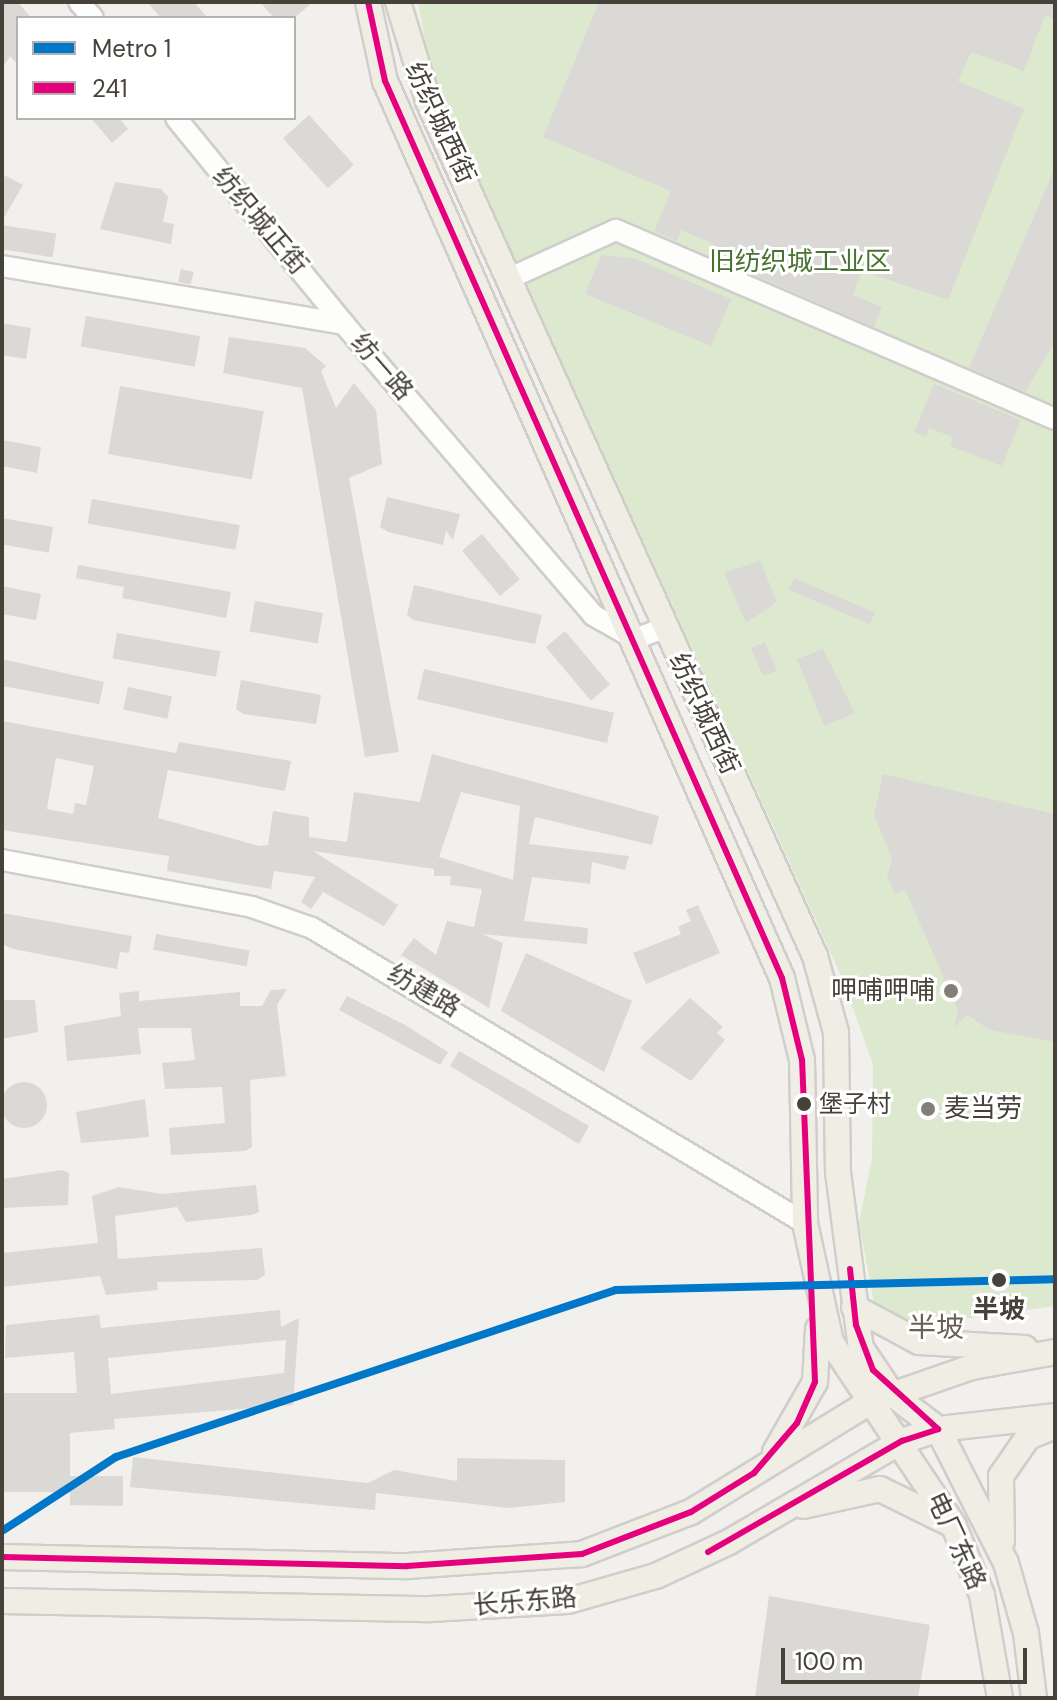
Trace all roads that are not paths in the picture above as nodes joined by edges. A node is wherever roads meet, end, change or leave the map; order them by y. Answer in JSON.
{"nodes":[{"id":1,"x":368,"y":2,"type":"edge"},
{"id":2,"x":398,"y":2,"type":"edge"},
{"id":3,"x":178,"y":120,"type":"edge"},
{"id":4,"x":2,"y":266,"type":"edge"},
{"id":5,"x":510,"y":278,"type":"junction"},
{"id":6,"x":344,"y":324,"type":"junction"},
{"id":7,"x":1055,"y":419,"type":"edge"},
{"id":8,"x":664,"y":628,"type":"junction"},
{"id":9,"x":635,"y":639,"type":"junction"},
{"id":10,"x":2,"y":860,"type":"edge"},
{"id":11,"x":805,"y":1223,"type":"junction"},
{"id":12,"x":816,"y":1289,"type":"junction"},
{"id":13,"x":854,"y":1307,"type":"junction"},
{"id":14,"x":1055,"y":1351,"type":"edge"},
{"id":15,"x":892,"y":1394,"type":"junction"},
{"id":16,"x":868,"y":1403,"type":"junction"},
{"id":17,"x":1055,"y":1416,"type":"edge"},
{"id":18,"x":1055,"y":1426,"type":"edge"},
{"id":19,"x":938,"y":1429,"type":"junction"},
{"id":20,"x":902,"y":1441,"type":"junction"},
{"id":21,"x":754,"y":1473,"type":"junction"},
{"id":22,"x":781,"y":1511,"type":"junction"},
{"id":23,"x":954,"y":1526,"type":"junction"},
{"id":24,"x":2,"y":1557,"type":"edge"},
{"id":25,"x":1006,"y":1563,"type":"junction"},
{"id":26,"x":2,"y":1601,"type":"edge"},
{"id":27,"x":1000,"y":1698,"type":"edge"},
{"id":28,"x":1034,"y":1698,"type":"edge"}],
"edges":[{"from":1,"to":9,"type":"main road","name":"纺织城西街"},
{"from":2,"to":5,"type":"main road","name":"纺织城西街"},
{"from":3,"to":6,"type":"street","name":"纺织城正街"},
{"from":4,"to":6,"type":"street","name":"纺一路"},
{"from":5,"to":7,"type":"street"},
{"from":5,"to":8,"type":"main road","name":"纺织城西街"},
{"from":6,"to":9,"type":"street","name":"纺一路"},
{"from":8,"to":9,"type":"street"},
{"from":8,"to":13,"type":"main road","name":"纺织城西街"},
{"from":9,"to":11,"type":"main road","name":"纺织城西街"},
{"from":10,"to":11,"type":"street","name":"纺建路"},
{"from":11,"to":12,"type":"main road","name":"纺织城西街"},
{"from":12,"to":16,"type":"main road","name":"纺织城西街"},
{"from":12,"to":21,"type":"main road"},
{"from":13,"to":14,"type":"main road"},
{"from":13,"to":15,"type":"main road","name":"纺织城西街"},
{"from":14,"to":15,"type":"main road","name":"长乐东路"},
{"from":15,"to":16,"type":"main road","name":"长乐东路"},
{"from":15,"to":19,"type":"main road","name":"纺织城西街"},
{"from":16,"to":20,"type":"main road","name":"电厂东路"},
{"from":16,"to":21,"type":"main road","name":"长乐东路"},
{"from":17,"to":19,"type":"main road","name":"长乐东路"},
{"from":18,"to":25,"type":"main road"},
{"from":19,"to":20,"type":"main road","name":"长乐东路"},
{"from":19,"to":25,"type":"main road","name":"电厂东路"},
{"from":20,"to":22,"type":"main road","name":"长乐东路"},
{"from":20,"to":23,"type":"main road","name":"电厂东路"},
{"from":21,"to":24,"type":"main road","name":"长乐东路"},
{"from":22,"to":23,"type":"main road"},
{"from":22,"to":26,"type":"main road","name":"长乐东路"},
{"from":23,"to":27,"type":"main road","name":"电厂东路"},
{"from":25,"to":28,"type":"main road","name":"电厂东路"}]}
